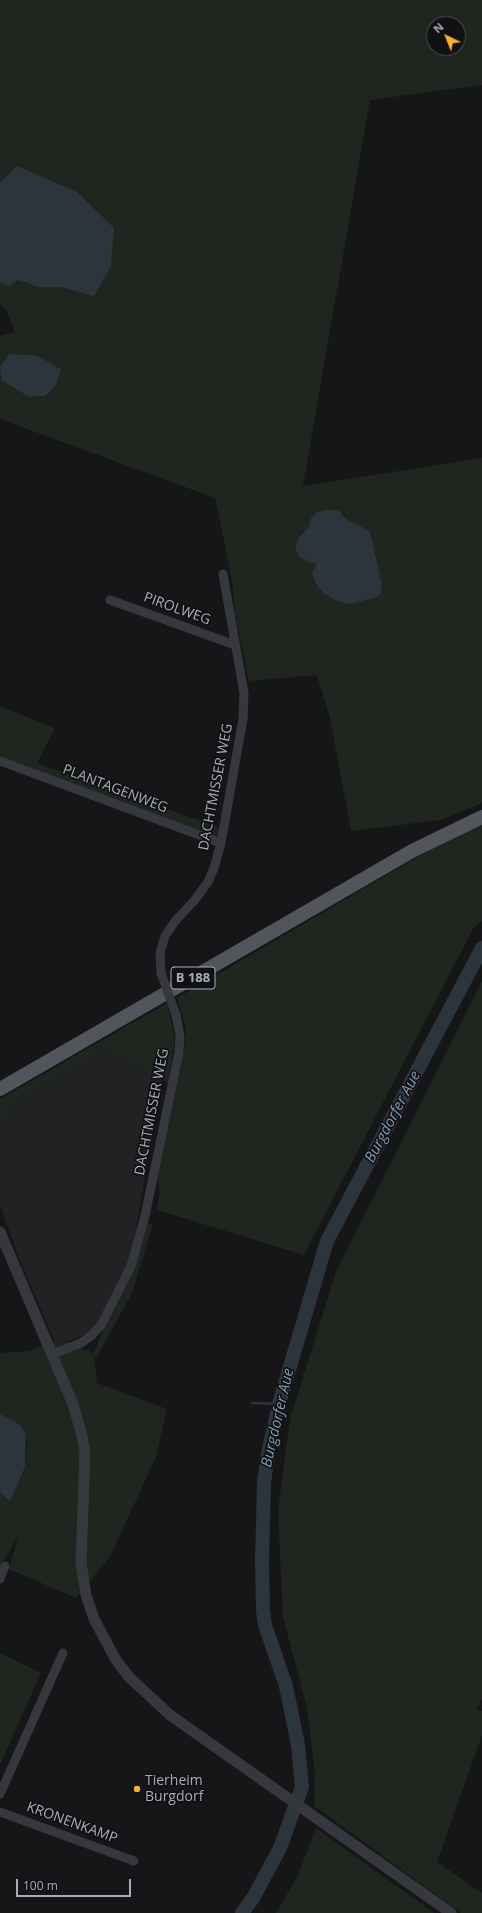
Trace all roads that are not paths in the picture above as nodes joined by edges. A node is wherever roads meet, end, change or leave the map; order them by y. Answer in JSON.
{"nodes":[{"id":1,"x":224,"y":574,"type":"dead end"},
{"id":2,"x":110,"y":600,"type":"dead end"},
{"id":3,"x":235,"y":645,"type":"junction"},
{"id":4,"x":0,"y":761,"type":"edge"},
{"id":5,"x":482,"y":816,"type":"edge"},
{"id":6,"x":221,"y":843,"type":"junction"},
{"id":7,"x":0,"y":1089,"type":"edge"},
{"id":8,"x":0,"y":1232,"type":"edge"},
{"id":9,"x":53,"y":1354,"type":"junction"},
{"id":10,"x":5,"y":1566,"type":"dead end"},
{"id":11,"x":0,"y":1579,"type":"edge"},
{"id":12,"x":62,"y":1653,"type":"dead end"},
{"id":13,"x":0,"y":1794,"type":"edge"},
{"id":14,"x":0,"y":1812,"type":"edge"},
{"id":15,"x":134,"y":1861,"type":"dead end"},
{"id":16,"x":451,"y":1913,"type":"edge"}],
"edges":[{"from":1,"to":3,"type":"street","name":"DACHTMISSER WEG"},
{"from":2,"to":3,"type":"street","name":"PIROLWEG"},
{"from":3,"to":6,"type":"street","name":"DACHTMISSER WEG"},
{"from":4,"to":6,"type":"street","name":"PLANTAGENWEG"},
{"from":5,"to":7,"type":"main road","number":"B 188"},
{"from":6,"to":9,"type":"street","name":"DACHTMISSER WEG","bridge":true},
{"from":8,"to":9,"type":"street"},
{"from":9,"to":16,"type":"street"},
{"from":10,"to":11,"type":"street"},
{"from":12,"to":13,"type":"street"},
{"from":14,"to":15,"type":"street","name":"KRONENKAMP"}]}
